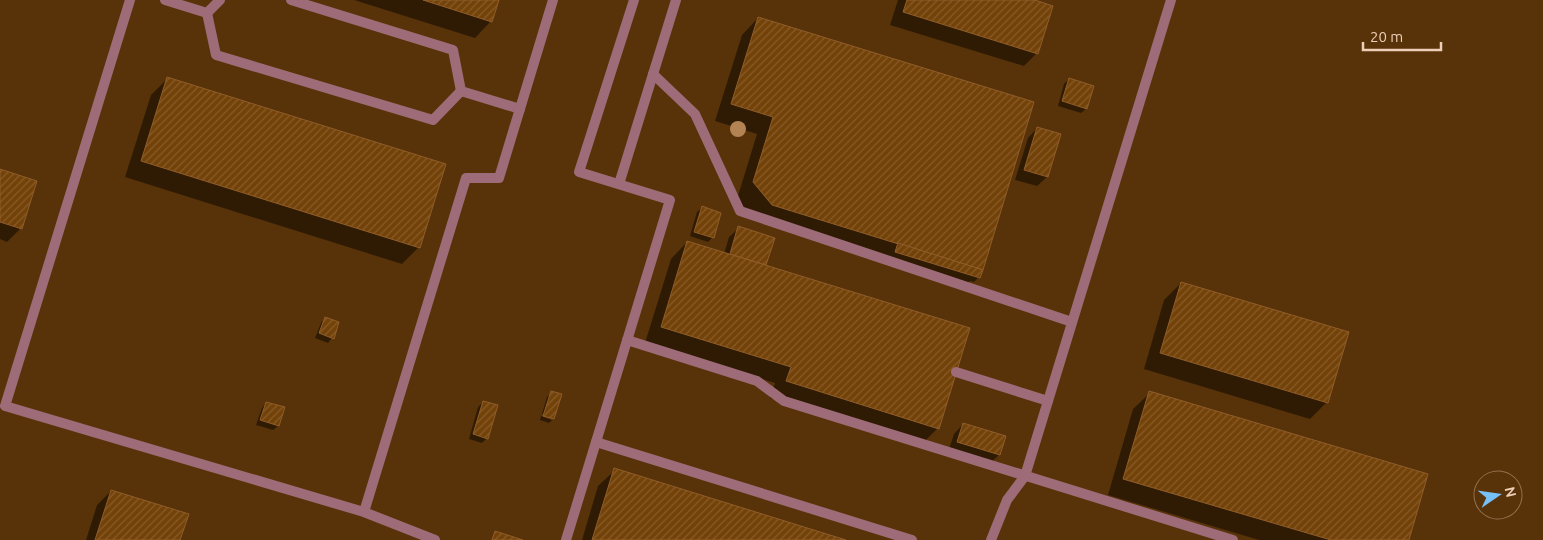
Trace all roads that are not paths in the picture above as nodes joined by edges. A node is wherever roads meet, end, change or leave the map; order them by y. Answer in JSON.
{"nodes":[{"id":1,"x":130,"y":0,"type":"edge"},
{"id":2,"x":165,"y":0,"type":"edge"},
{"id":3,"x":220,"y":0,"type":"edge"},
{"id":4,"x":291,"y":0,"type":"edge"},
{"id":5,"x":553,"y":0,"type":"edge"},
{"id":6,"x":634,"y":0,"type":"edge"},
{"id":7,"x":676,"y":0,"type":"edge"},
{"id":8,"x":1171,"y":0,"type":"edge"},
{"id":9,"x":207,"y":13,"type":"junction"},
{"id":10,"x":653,"y":74,"type":"junction"},
{"id":11,"x":461,"y":91,"type":"junction"},
{"id":12,"x":520,"y":109,"type":"junction"},
{"id":13,"x":619,"y":184,"type":"junction"},
{"id":14,"x":1072,"y":322,"type":"junction"},
{"id":15,"x":627,"y":340,"type":"junction"},
{"id":16,"x":956,"y":372,"type":"dead end"},
{"id":17,"x":1048,"y":401,"type":"junction"},
{"id":18,"x":596,"y":442,"type":"junction"},
{"id":19,"x":1025,"y":476,"type":"junction"},
{"id":20,"x":364,"y":512,"type":"junction"},
{"id":21,"x":434,"y":540,"type":"edge"},
{"id":22,"x":566,"y":540,"type":"edge"},
{"id":23,"x":912,"y":540,"type":"edge"},
{"id":24,"x":990,"y":540,"type":"edge"},
{"id":25,"x":1233,"y":540,"type":"edge"}],
"edges":[{"from":1,"to":20,"type":"lane"},
{"from":2,"to":9,"type":"lane"},
{"from":3,"to":9,"type":"lane"},
{"from":4,"to":11,"type":"lane"},
{"from":5,"to":12,"type":"lane"},
{"from":6,"to":13,"type":"lane"},
{"from":7,"to":10,"type":"lane"},
{"from":8,"to":14,"type":"lane"},
{"from":9,"to":11,"type":"lane"},
{"from":10,"to":13,"type":"lane"},
{"from":10,"to":14,"type":"lane"},
{"from":11,"to":12,"type":"lane"},
{"from":12,"to":20,"type":"lane"},
{"from":13,"to":15,"type":"lane"},
{"from":14,"to":17,"type":"lane"},
{"from":15,"to":18,"type":"lane"},
{"from":15,"to":19,"type":"lane"},
{"from":16,"to":17,"type":"lane"},
{"from":17,"to":19,"type":"lane"},
{"from":18,"to":22,"type":"lane"},
{"from":18,"to":23,"type":"lane"},
{"from":19,"to":24,"type":"lane"},
{"from":19,"to":25,"type":"lane"},
{"from":20,"to":21,"type":"lane"}]}
